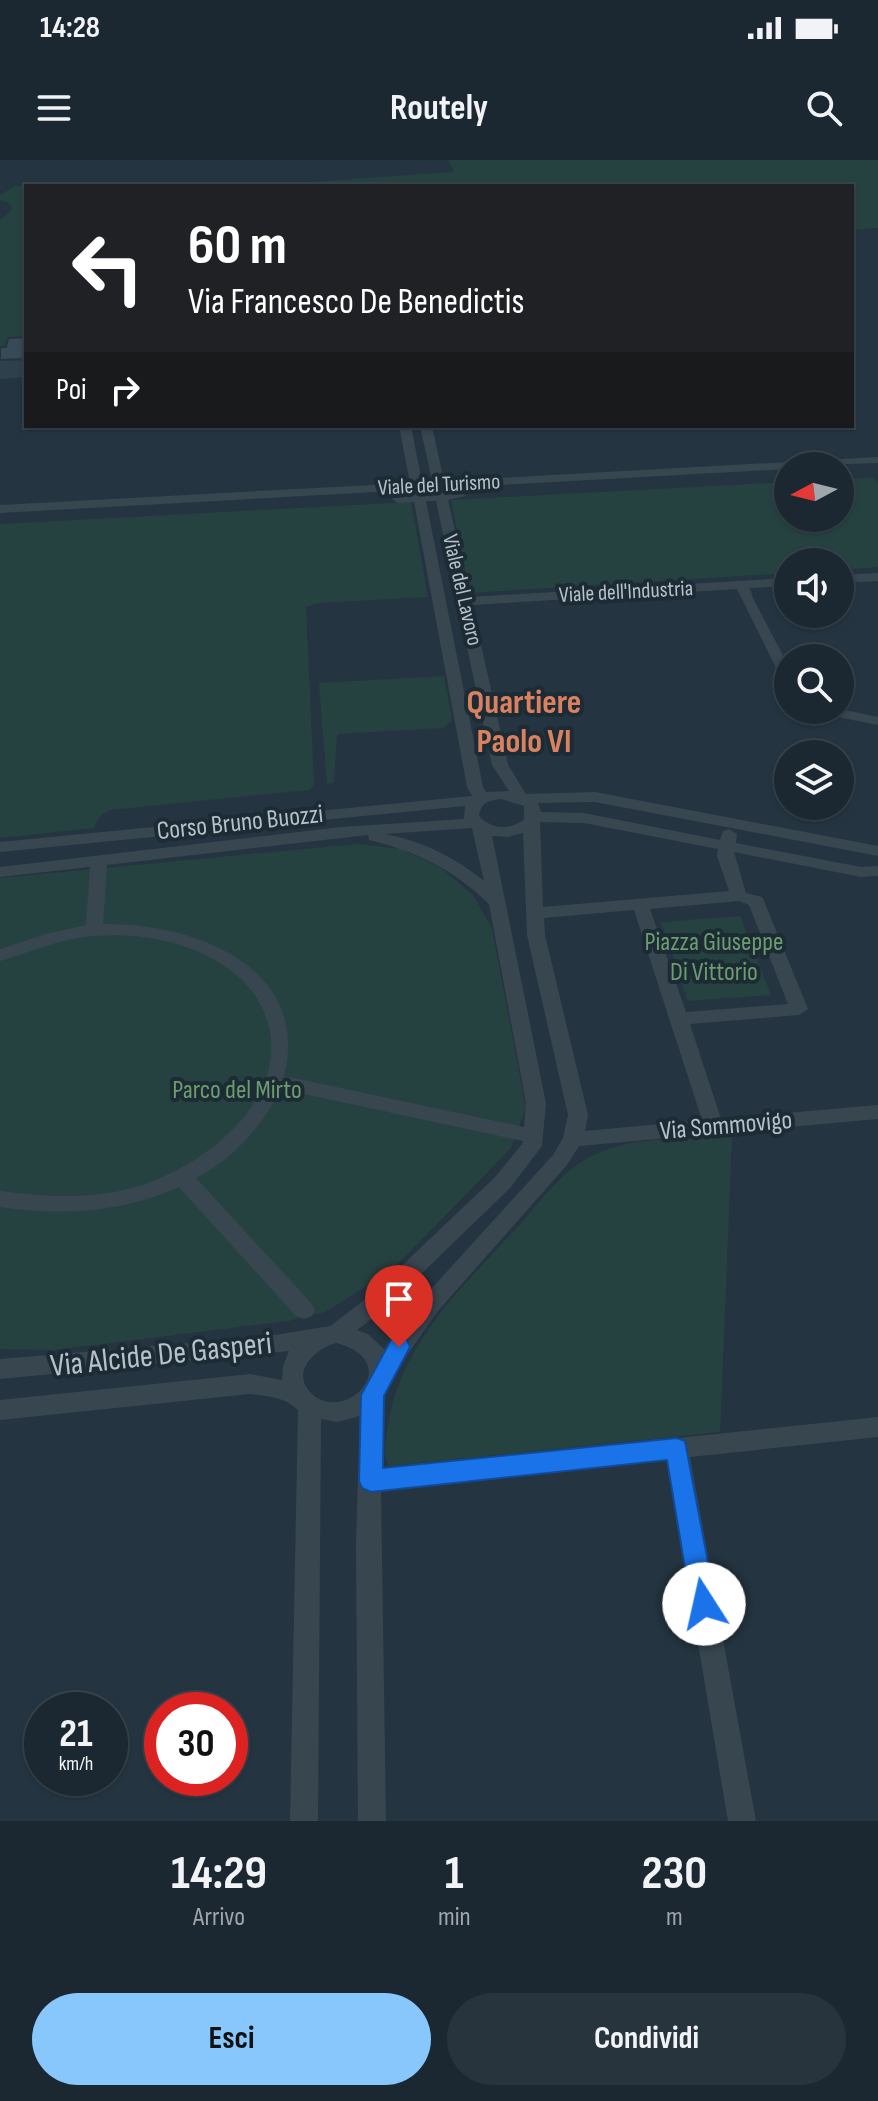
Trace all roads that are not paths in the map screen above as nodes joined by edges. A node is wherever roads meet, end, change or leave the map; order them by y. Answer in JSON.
{"nodes":[{"id":1,"x":405,"y":428,"type":"edge"},
{"id":2,"x":426,"y":428,"type":"edge"},
{"id":3,"x":878,"y":460,"type":"edge"},
{"id":4,"x":878,"y":472,"type":"edge"},
{"id":5,"x":854,"y":473,"type":"edge"},
{"id":6,"x":690,"y":477,"type":"junction"},
{"id":7,"x":774,"y":477,"type":"edge"},
{"id":8,"x":439,"y":491,"type":"junction"},
{"id":9,"x":418,"y":492,"type":"junction"},
{"id":10,"x":0,"y":509,"type":"edge"},
{"id":11,"x":0,"y":521,"type":"edge"},
{"id":12,"x":878,"y":577,"type":"edge"},
{"id":13,"x":854,"y":578,"type":"edge"},
{"id":14,"x":774,"y":583,"type":"edge"},
{"id":15,"x":743,"y":585,"type":"junction"},
{"id":16,"x":465,"y":601,"type":"junction"},
{"id":17,"x":774,"y":651,"type":"edge"},
{"id":18,"x":854,"y":716,"type":"edge"},
{"id":19,"x":878,"y":721,"type":"edge"},
{"id":20,"x":523,"y":798,"type":"junction"},
{"id":21,"x":480,"y":799,"type":"junction"},
{"id":22,"x":533,"y":820,"type":"junction"},
{"id":23,"x":733,"y":824,"type":"junction"},
{"id":24,"x":479,"y":825,"type":"junction"},
{"id":25,"x":341,"y":832,"type":"junction"},
{"id":26,"x":135,"y":834,"type":"junction"},
{"id":27,"x":67,"y":840,"type":"junction"},
{"id":28,"x":724,"y":845,"type":"junction"},
{"id":29,"x":0,"y":847,"type":"edge"},
{"id":30,"x":878,"y":851,"type":"edge"},
{"id":31,"x":136,"y":857,"type":"junction"},
{"id":32,"x":99,"y":862,"type":"junction"},
{"id":33,"x":67,"y":865,"type":"junction"},
{"id":34,"x":878,"y":871,"type":"edge"},
{"id":35,"x":0,"y":872,"type":"edge"},
{"id":36,"x":739,"y":896,"type":"junction"},
{"id":37,"x":497,"y":903,"type":"junction"},
{"id":38,"x":640,"y":903,"type":"junction"},
{"id":39,"x":536,"y":913,"type":"junction"},
{"id":40,"x":94,"y":930,"type":"junction"},
{"id":41,"x":0,"y":955,"type":"edge"},
{"id":42,"x":679,"y":1019,"type":"junction"},
{"id":43,"x":276,"y":1081,"type":"junction"},
{"id":44,"x":878,"y":1112,"type":"edge"},
{"id":45,"x":714,"y":1126,"type":"junction"},
{"id":46,"x":533,"y":1136,"type":"junction"},
{"id":47,"x":573,"y":1139,"type":"junction"},
{"id":48,"x":182,"y":1177,"type":"junction"},
{"id":49,"x":0,"y":1199,"type":"edge"},
{"id":50,"x":304,"y":1310,"type":"dead end"},
{"id":51,"x":329,"y":1336,"type":"junction"},
{"id":52,"x":0,"y":1369,"type":"edge"},
{"id":53,"x":377,"y":1384,"type":"junction"},
{"id":54,"x":305,"y":1401,"type":"junction"},
{"id":55,"x":0,"y":1410,"type":"edge"},
{"id":56,"x":878,"y":1427,"type":"edge"},
{"id":57,"x":677,"y":1448,"type":"junction"},
{"id":58,"x":371,"y":1481,"type":"junction"},
{"id":59,"x":304,"y":1821,"type":"edge"},
{"id":60,"x":372,"y":1821,"type":"edge"},
{"id":61,"x":742,"y":1821,"type":"edge"}],
"edges":[{"from":1,"to":9,"type":"street","name":"Viale del Lavoro"},
{"from":2,"to":8,"type":"street","name":"Viale del Lavoro"},
{"from":3,"to":6,"type":"street","name":"Viale del Turismo"},
{"from":4,"to":5,"type":"street"},
{"from":6,"to":7,"type":"street","name":"Viale del Turismo"},
{"from":6,"to":8,"type":"street","name":"Viale del Turismo"},
{"from":8,"to":9,"type":"street","name":"Viale del Turismo"},
{"from":8,"to":16,"type":"street","name":"Viale del Lavoro"},
{"from":9,"to":10,"type":"street","name":"Viale del Turismo"},
{"from":9,"to":11,"type":"street","name":"Viale del Turismo"},
{"from":9,"to":21,"type":"street","name":"Viale del Lavoro"},
{"from":12,"to":13,"type":"street"},
{"from":14,"to":15,"type":"street","name":"Viale dell'Industria"},
{"from":15,"to":16,"type":"street","name":"Viale dell'Industria"},
{"from":15,"to":17,"type":"street"},
{"from":16,"to":20,"type":"street","name":"Viale del Lavoro"},
{"from":18,"to":19,"type":"street"},
{"from":20,"to":21,"type":"street","name":"Corso Bruno Buozzi"},
{"from":20,"to":22,"type":"street","name":"Viale del Lavoro"},
{"from":20,"to":23,"type":"street"},
{"from":21,"to":24,"type":"street"},
{"from":21,"to":26,"type":"street","name":"Corso Bruno Buozzi"},
{"from":22,"to":24,"type":"street","name":"Corso Bruno Buozzi"},
{"from":22,"to":28,"type":"street"},
{"from":22,"to":39,"type":"street"},
{"from":23,"to":28,"type":"street"},
{"from":23,"to":30,"type":"street"},
{"from":24,"to":25,"type":"street","name":"Corso Bruno Buozzi"},
{"from":24,"to":37,"type":"street"},
{"from":25,"to":31,"type":"street","name":"Corso Bruno Buozzi"},
{"from":25,"to":37,"type":"street"},
{"from":26,"to":27,"type":"street","name":"Corso Bruno Buozzi"},
{"from":26,"to":31,"type":"street"},
{"from":27,"to":29,"type":"street","name":"Corso Bruno Buozzi"},
{"from":27,"to":33,"type":"street"},
{"from":28,"to":34,"type":"street"},
{"from":28,"to":36,"type":"street"},
{"from":31,"to":32,"type":"street","name":"Corso Bruno Buozzi"},
{"from":32,"to":33,"type":"street","name":"Corso Bruno Buozzi"},
{"from":32,"to":40,"type":"street"},
{"from":33,"to":35,"type":"street","name":"Corso Bruno Buozzi"},
{"from":36,"to":38,"type":"street"},
{"from":36,"to":42,"type":"street"},
{"from":37,"to":46,"type":"street"},
{"from":38,"to":39,"type":"street"},
{"from":38,"to":42,"type":"street"},
{"from":39,"to":47,"type":"street"},
{"from":40,"to":41,"type":"street"},
{"from":40,"to":43,"type":"street"},
{"from":42,"to":45,"type":"street"},
{"from":43,"to":46,"type":"street"},
{"from":43,"to":48,"type":"street"},
{"from":44,"to":45,"type":"street","name":"Via Sommovigo"},
{"from":45,"to":47,"type":"street","name":"Via Sommovigo"},
{"from":46,"to":51,"type":"street"},
{"from":47,"to":53,"type":"street"},
{"from":48,"to":49,"type":"street"},
{"from":48,"to":50,"type":"street"},
{"from":51,"to":52,"type":"street","name":"Via Alcide De Gasperi"},
{"from":51,"to":53,"type":"street"},
{"from":51,"to":54,"type":"street"},
{"from":53,"to":54,"type":"street"},
{"from":53,"to":58,"type":"street"},
{"from":54,"to":55,"type":"street","name":"Via Alcide De Gasperi"},
{"from":54,"to":59,"type":"street"},
{"from":56,"to":57,"type":"street"},
{"from":57,"to":58,"type":"street"},
{"from":57,"to":61,"type":"street"},
{"from":58,"to":60,"type":"street"}]}
